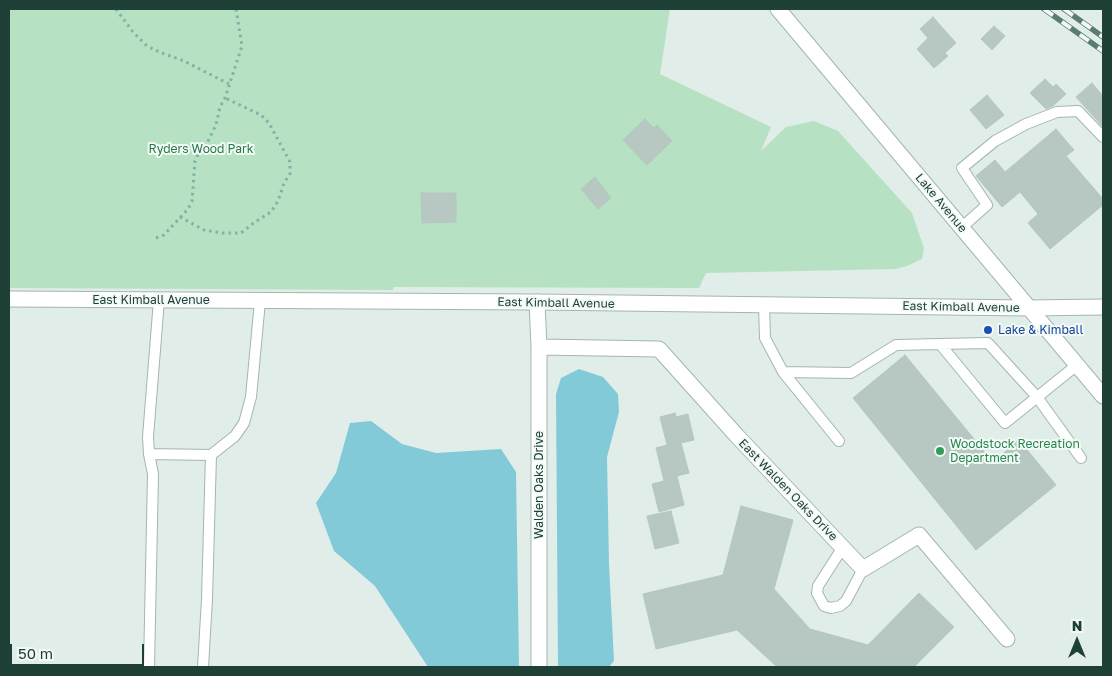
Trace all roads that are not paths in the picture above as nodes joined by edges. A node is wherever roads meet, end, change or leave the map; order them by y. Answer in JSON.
{"nodes":[{"id":1,"x":778,"y":9,"type":"edge"},
{"id":2,"x":1103,"y":137,"type":"edge"},
{"id":3,"x":961,"y":228,"type":"junction"},
{"id":4,"x":9,"y":299,"type":"edge"},
{"id":5,"x":159,"y":300,"type":"junction"},
{"id":6,"x":260,"y":300,"type":"junction"},
{"id":7,"x":538,"y":302,"type":"junction"},
{"id":8,"x":764,"y":305,"type":"junction"},
{"id":9,"x":1103,"y":307,"type":"edge"},
{"id":10,"x":1029,"y":308,"type":"junction"},
{"id":11,"x":940,"y":344,"type":"junction"},
{"id":12,"x":539,"y":347,"type":"junction"},
{"id":13,"x":1077,"y":365,"type":"junction"},
{"id":14,"x":783,"y":372,"type":"junction"},
{"id":15,"x":1103,"y":396,"type":"edge"},
{"id":16,"x":1037,"y":397,"type":"junction"},
{"id":17,"x":839,"y":441,"type":"dead end"},
{"id":18,"x":149,"y":454,"type":"junction"},
{"id":19,"x":211,"y":455,"type":"junction"},
{"id":20,"x":1081,"y":458,"type":"dead end"},
{"id":21,"x":843,"y":547,"type":"junction"},
{"id":22,"x":863,"y":568,"type":"junction"},
{"id":23,"x":1007,"y":639,"type":"dead end"},
{"id":24,"x":148,"y":667,"type":"edge"},
{"id":25,"x":203,"y":667,"type":"edge"},
{"id":26,"x":539,"y":667,"type":"edge"}],
"edges":[{"from":1,"to":3,"type":"street","name":"Lake Avenue"},
{"from":2,"to":3,"type":"lane"},
{"from":3,"to":10,"type":"street","name":"Lake Avenue"},
{"from":4,"to":5,"type":"street","name":"East Kimball Avenue"},
{"from":5,"to":6,"type":"street","name":"East Kimball Avenue"},
{"from":5,"to":18,"type":"lane"},
{"from":6,"to":7,"type":"street","name":"East Kimball Avenue"},
{"from":6,"to":19,"type":"lane"},
{"from":7,"to":8,"type":"street","name":"East Kimball Avenue"},
{"from":7,"to":12,"type":"street","name":"Walden Oaks Drive"},
{"from":8,"to":10,"type":"street","name":"East Kimball Avenue"},
{"from":8,"to":14,"type":"lane"},
{"from":9,"to":10,"type":"street","name":"East Kimball Avenue"},
{"from":10,"to":13,"type":"street","name":"Lake Avenue"},
{"from":11,"to":14,"type":"lane"},
{"from":11,"to":16,"type":"lane"},
{"from":11,"to":16,"type":"lane"},
{"from":12,"to":21,"type":"street","name":"East Walden Oaks Drive"},
{"from":12,"to":26,"type":"street","name":"Walden Oaks Drive"},
{"from":13,"to":15,"type":"street","name":"Lake Avenue"},
{"from":13,"to":16,"type":"lane"},
{"from":14,"to":17,"type":"lane"},
{"from":16,"to":20,"type":"lane"},
{"from":18,"to":19,"type":"lane"},
{"from":18,"to":24,"type":"lane"},
{"from":19,"to":25,"type":"lane"},
{"from":21,"to":22,"type":"street","name":"East Walden Oaks Drive"},
{"from":21,"to":22,"type":"lane"},
{"from":22,"to":23,"type":"street"}]}
